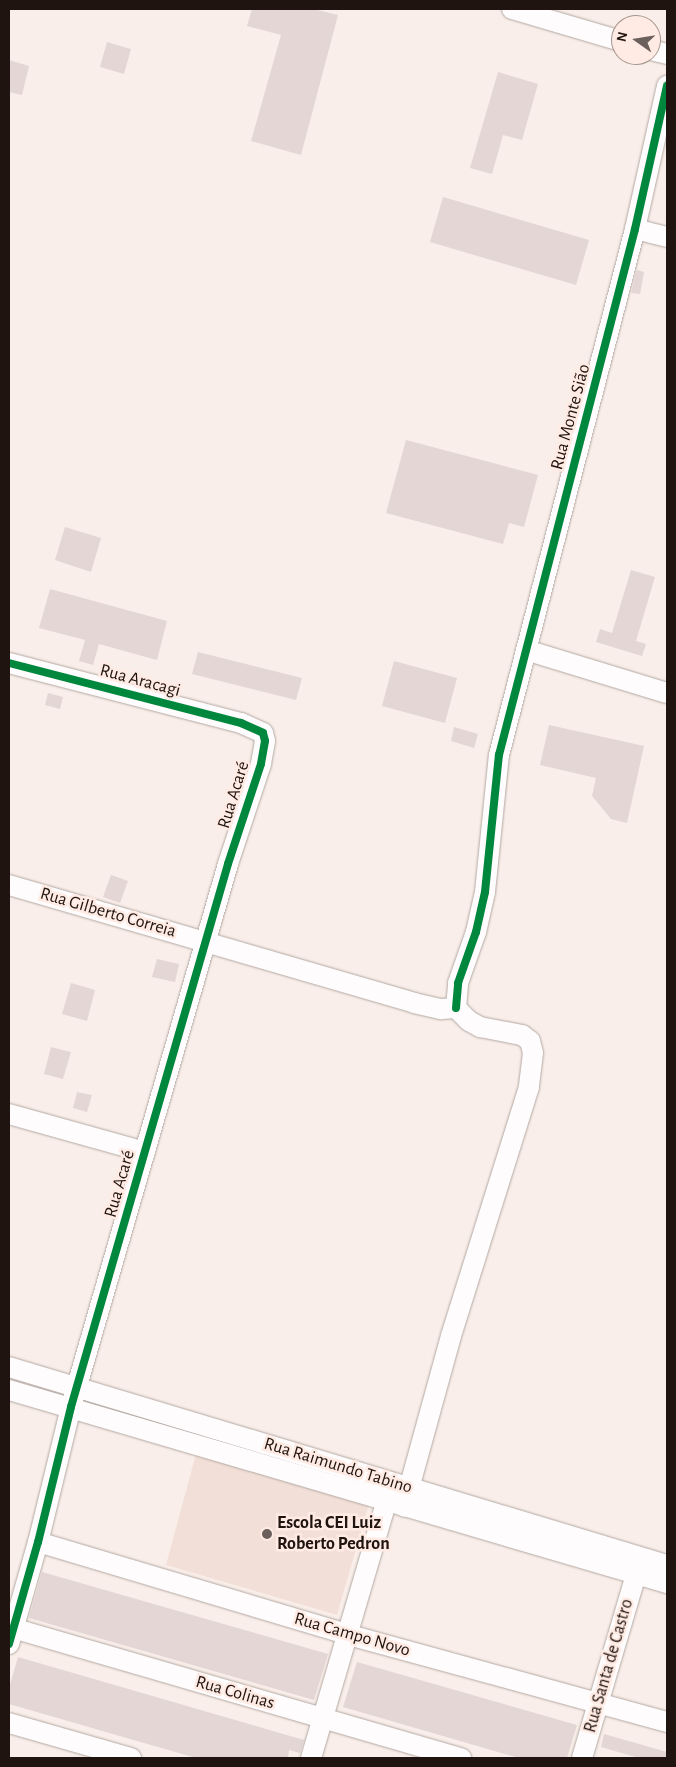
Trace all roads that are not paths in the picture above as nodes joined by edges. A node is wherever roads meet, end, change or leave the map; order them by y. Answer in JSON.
{"nodes":[{"id":1,"x":512,"y":9,"type":"edge"},
{"id":2,"x":611,"y":38,"type":"edge"},
{"id":3,"x":667,"y":86,"type":"edge"},
{"id":4,"x":635,"y":229,"type":"junction"},
{"id":5,"x":667,"y":237,"type":"edge"},
{"id":6,"x":526,"y":650,"type":"junction"},
{"id":7,"x":9,"y":663,"type":"edge"},
{"id":8,"x":667,"y":693,"type":"edge"},
{"id":9,"x":263,"y":733,"type":"joint"},
{"id":10,"x":9,"y":885,"type":"edge"},
{"id":11,"x":207,"y":941,"type":"junction"},
{"id":12,"x":456,"y":1008,"type":"junction"},
{"id":13,"x":9,"y":1114,"type":"edge"},
{"id":14,"x":145,"y":1152,"type":"junction"},
{"id":15,"x":9,"y":1367,"type":"edge"},
{"id":16,"x":78,"y":1386,"type":"junction"},
{"id":17,"x":9,"y":1390,"type":"edge"},
{"id":18,"x":71,"y":1407,"type":"junction"},
{"id":19,"x":398,"y":1495,"type":"junction"},
{"id":20,"x":38,"y":1542,"type":"junction"},
{"id":21,"x":667,"y":1565,"type":"edge"},
{"id":22,"x":636,"y":1574,"type":"junction"},
{"id":23,"x":667,"y":1583,"type":"edge"},
{"id":24,"x":10,"y":1633,"type":"edge"},
{"id":25,"x":349,"y":1635,"type":"junction"},
{"id":26,"x":598,"y":1703,"type":"junction"},
{"id":27,"x":323,"y":1719,"type":"junction"},
{"id":28,"x":667,"y":1722,"type":"edge"},
{"id":29,"x":9,"y":1723,"type":"edge"},
{"id":30,"x":101,"y":1754,"type":"edge"},
{"id":31,"x":131,"y":1758,"type":"edge"},
{"id":32,"x":311,"y":1758,"type":"edge"},
{"id":33,"x":461,"y":1758,"type":"edge"},
{"id":34,"x":582,"y":1758,"type":"edge"}],
"edges":[{"from":1,"to":2,"type":"street"},
{"from":3,"to":4,"type":"street","name":"Rua Monte Sião"},
{"from":4,"to":5,"type":"street"},
{"from":4,"to":6,"type":"street","name":"Rua Monte Sião"},
{"from":6,"to":8,"type":"street"},
{"from":6,"to":12,"type":"street","name":"Rua Monte Sião"},
{"from":7,"to":9,"type":"street","name":"Rua Aracagi"},
{"from":9,"to":11,"type":"street","name":"Rua Acaré"},
{"from":10,"to":11,"type":"street","name":"Rua Gilberto Correia"},
{"from":11,"to":12,"type":"street","name":"Rua Gilberto Correia"},
{"from":11,"to":14,"type":"street","name":"Rua Acaré"},
{"from":12,"to":19,"type":"street"},
{"from":13,"to":14,"type":"street"},
{"from":14,"to":16,"type":"street","name":"Rua Acaré"},
{"from":15,"to":16,"type":"street","name":"Rua Raimundo Tabino"},
{"from":16,"to":18,"type":"street","name":"Rua Acaré"},
{"from":16,"to":19,"type":"street","name":"Rua Raimundo Tabino"},
{"from":17,"to":18,"type":"street","name":"Rua Raimundo Tabino"},
{"from":18,"to":19,"type":"street","name":"Rua Raimundo Tabino"},
{"from":18,"to":20,"type":"street","name":"Rua Acaré"},
{"from":19,"to":21,"type":"street","name":"Rua Raimundo Tabino"},
{"from":19,"to":22,"type":"street","name":"Rua Raimundo Tabino"},
{"from":19,"to":25,"type":"street"},
{"from":20,"to":24,"type":"street","name":"Rua Acaré"},
{"from":20,"to":25,"type":"street","name":"Rua Campo Novo"},
{"from":22,"to":23,"type":"street","name":"Rua Raimundo Tabino"},
{"from":22,"to":26,"type":"street","name":"Rua Santa de Castro"},
{"from":24,"to":27,"type":"street","name":"Rua Colinas"},
{"from":25,"to":26,"type":"street","name":"Rua Campo Novo"},
{"from":25,"to":27,"type":"street"},
{"from":26,"to":28,"type":"street","name":"Rua Campo Novo"},
{"from":26,"to":34,"type":"street","name":"Rua Santa de Castro"},
{"from":27,"to":32,"type":"street"},
{"from":27,"to":33,"type":"street","name":"Rua Colinas"},
{"from":29,"to":30,"type":"street"},
{"from":30,"to":31,"type":"street"}]}
